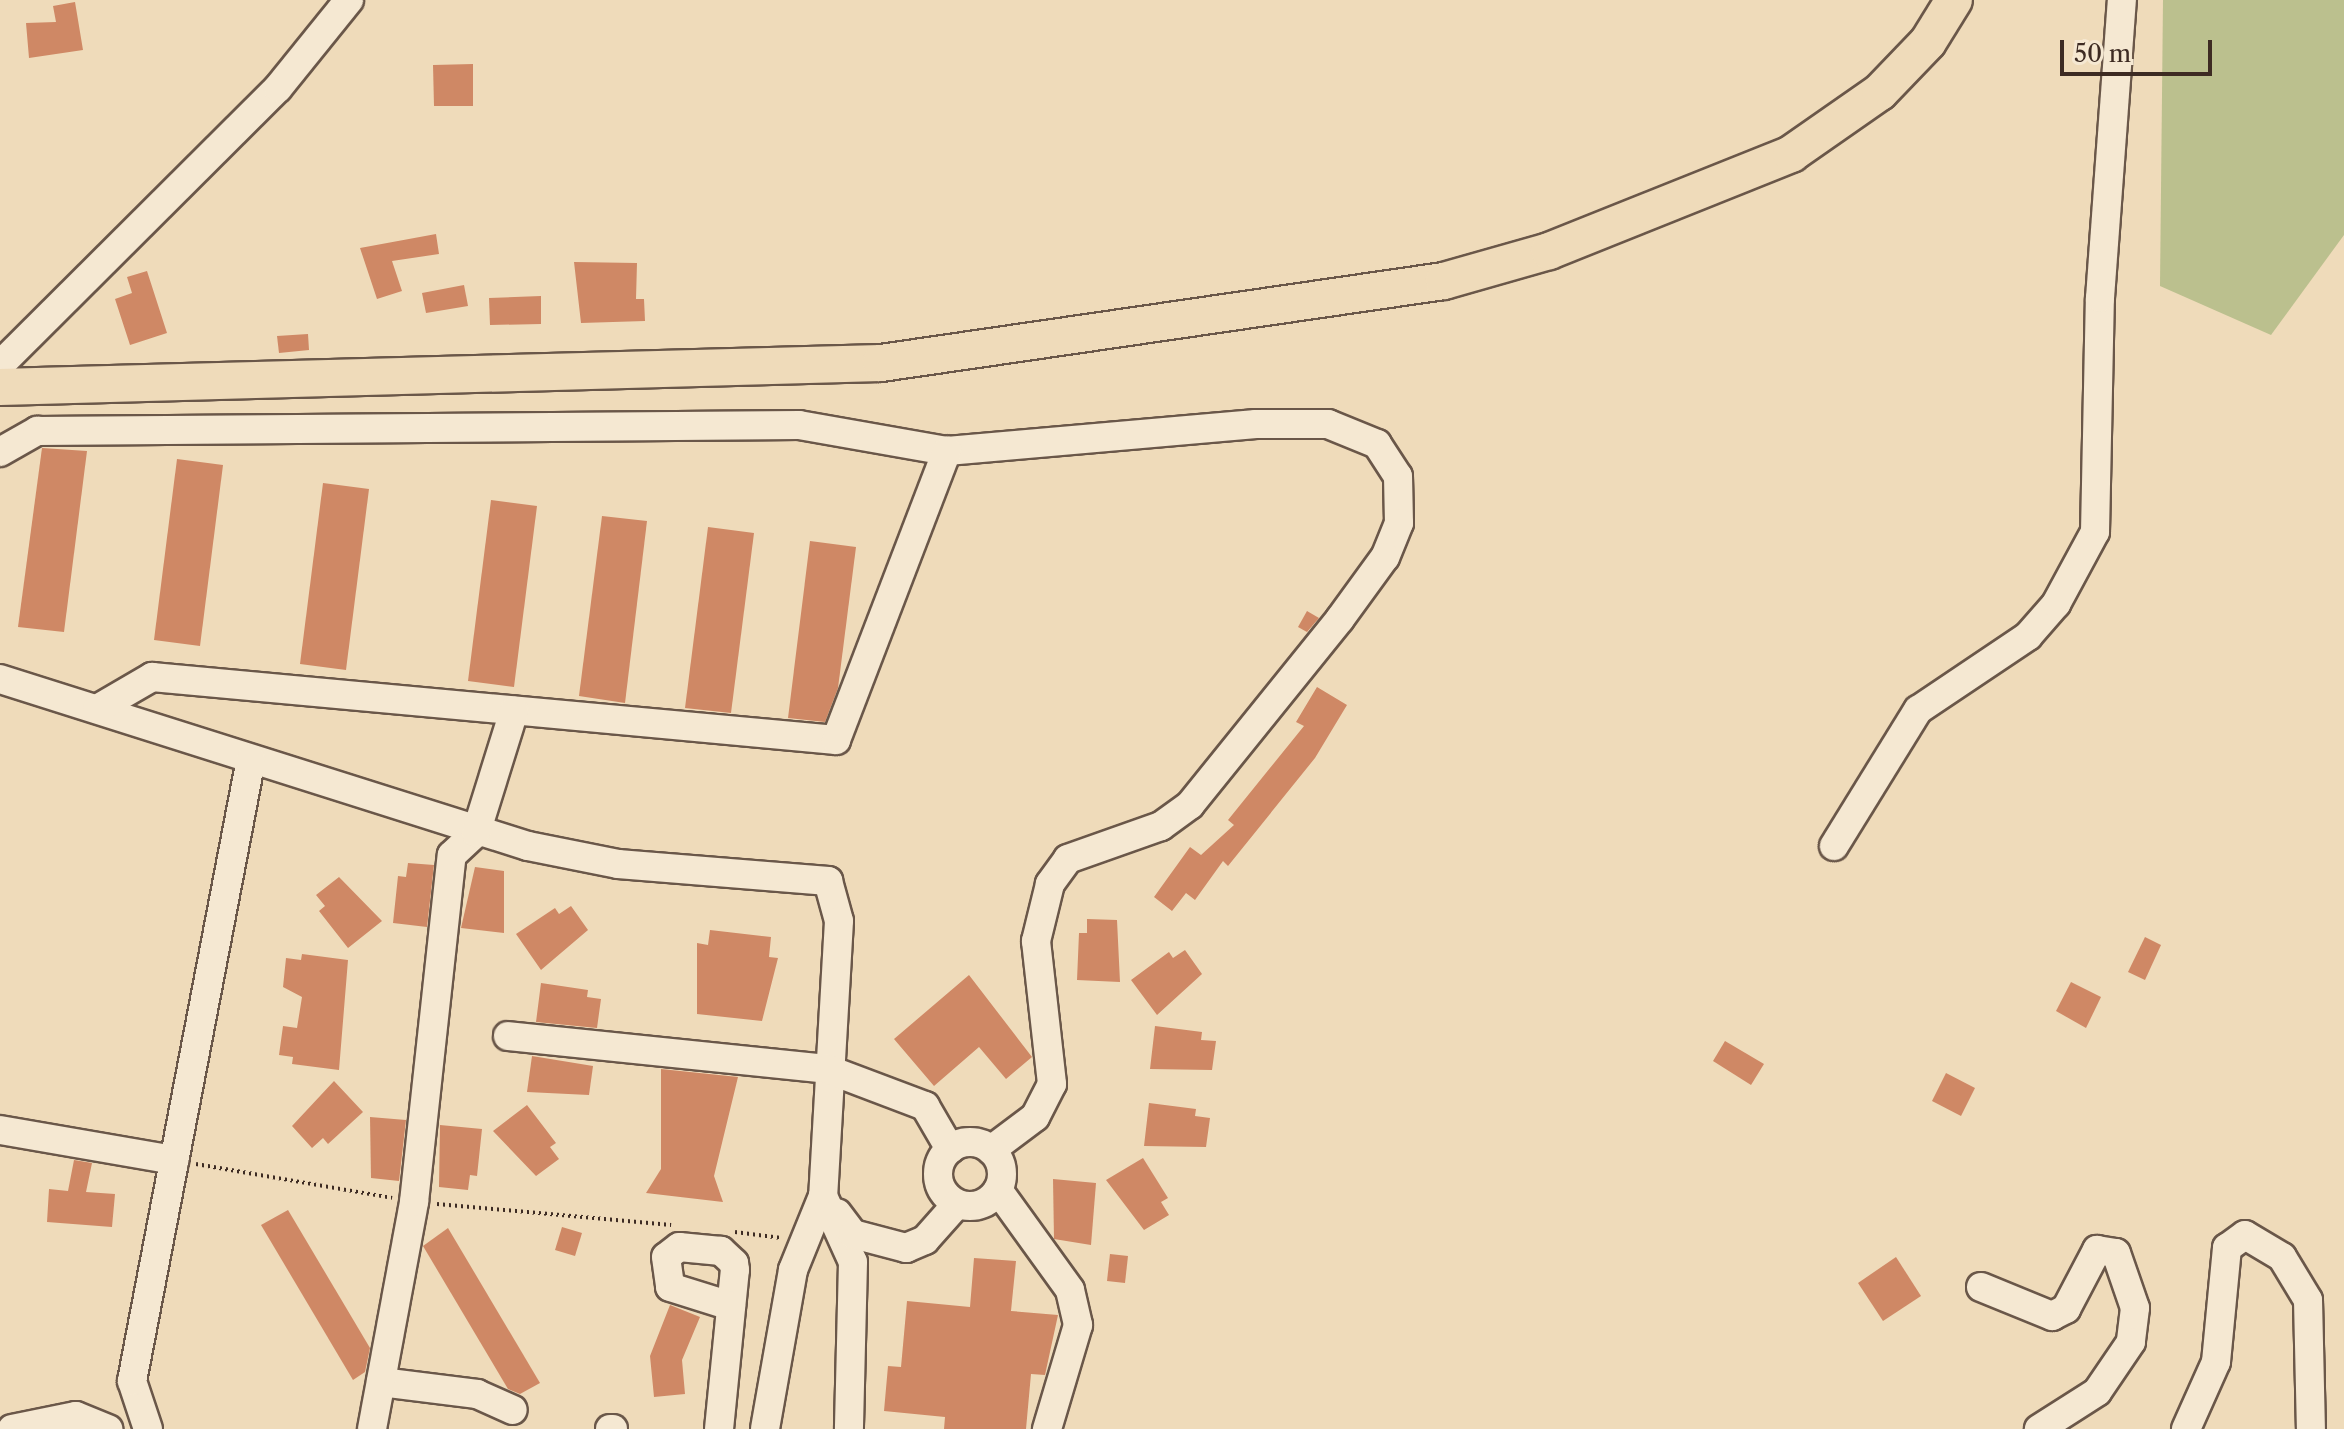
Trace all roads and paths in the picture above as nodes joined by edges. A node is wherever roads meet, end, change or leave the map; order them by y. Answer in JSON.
{"nodes":[{"id":1,"x":349,"y":0,"type":"edge"},
{"id":2,"x":1954,"y":0,"type":"edge"},
{"id":3,"x":2122,"y":0,"type":"edge"},
{"id":4,"x":0,"y":365,"type":"edge"},
{"id":5,"x":0,"y":387,"type":"edge"},
{"id":6,"x":947,"y":451,"type":"junction"},
{"id":7,"x":0,"y":452,"type":"edge"},
{"id":8,"x":0,"y":679,"type":"edge"},
{"id":9,"x":97,"y":709,"type":"junction"},
{"id":10,"x":514,"y":711,"type":"junction"},
{"id":11,"x":251,"y":759,"type":"junction"},
{"id":12,"x":476,"y":833,"type":"junction"},
{"id":13,"x":1834,"y":846,"type":"dead end"},
{"id":14,"x":508,"y":1036,"type":"dead end"},
{"id":15,"x":827,"y":1069,"type":"junction"},
{"id":16,"x":0,"y":1130,"type":"edge"},
{"id":17,"x":950,"y":1149,"type":"junction"},
{"id":18,"x":991,"y":1150,"type":"junction"},
{"id":19,"x":174,"y":1160,"type":"junction"},
{"id":20,"x":998,"y":1190,"type":"junction"},
{"id":21,"x":823,"y":1196,"type":"junction"},
{"id":22,"x":414,"y":1202,"type":"junction"},
{"id":23,"x":957,"y":1204,"type":"junction"},
{"id":24,"x":681,"y":1226,"type":"dead end"},
{"id":25,"x":727,"y":1231,"type":"dead end"},
{"id":26,"x":803,"y":1240,"type":"junction"},
{"id":27,"x":1981,"y":1287,"type":"dead end"},
{"id":28,"x":731,"y":1306,"type":"dead end"},
{"id":29,"x":381,"y":1382,"type":"junction"},
{"id":30,"x":513,"y":1410,"type":"dead end"},
{"id":31,"x":12,"y":1429,"type":"edge"},
{"id":32,"x":108,"y":1429,"type":"edge"},
{"id":33,"x":148,"y":1429,"type":"edge"},
{"id":34,"x":372,"y":1429,"type":"edge"},
{"id":35,"x":719,"y":1429,"type":"edge"},
{"id":36,"x":765,"y":1429,"type":"edge"},
{"id":37,"x":849,"y":1429,"type":"edge"},
{"id":38,"x":1047,"y":1429,"type":"edge"},
{"id":39,"x":2039,"y":1429,"type":"edge"},
{"id":40,"x":2186,"y":1429,"type":"edge"},
{"id":41,"x":2311,"y":1429,"type":"edge"}],
"edges":[{"from":1,"to":4,"type":"street"},
{"from":2,"to":5,"type":"main road"},
{"from":3,"to":13,"type":"street"},
{"from":6,"to":7,"type":"street"},
{"from":6,"to":10,"type":"street"},
{"from":6,"to":18,"type":"street"},
{"from":8,"to":9,"type":"street"},
{"from":9,"to":10,"type":"street"},
{"from":9,"to":11,"type":"street"},
{"from":10,"to":12,"type":"street"},
{"from":11,"to":12,"type":"street"},
{"from":11,"to":19,"type":"street"},
{"from":12,"to":15,"type":"street"},
{"from":12,"to":22,"type":"street"},
{"from":14,"to":15,"type":"street"},
{"from":15,"to":17,"type":"street"},
{"from":15,"to":21,"type":"street"},
{"from":16,"to":19,"type":"street"},
{"from":17,"to":18,"type":"street"},
{"from":17,"to":23,"type":"street"},
{"from":18,"to":20,"type":"street"},
{"from":19,"to":22,"type":"path"},
{"from":19,"to":33,"type":"street"},
{"from":20,"to":23,"type":"street"},
{"from":20,"to":38,"type":"street"},
{"from":21,"to":23,"type":"street"},
{"from":21,"to":26,"type":"street"},
{"from":21,"to":37,"type":"street"},
{"from":22,"to":24,"type":"path"},
{"from":22,"to":29,"type":"street"},
{"from":25,"to":26,"type":"path"},
{"from":26,"to":36,"type":"street"},
{"from":27,"to":39,"type":"street"},
{"from":28,"to":35,"type":"street"},
{"from":29,"to":30,"type":"street"},
{"from":29,"to":34,"type":"street"},
{"from":31,"to":32,"type":"street"},
{"from":40,"to":41,"type":"street"}]}
